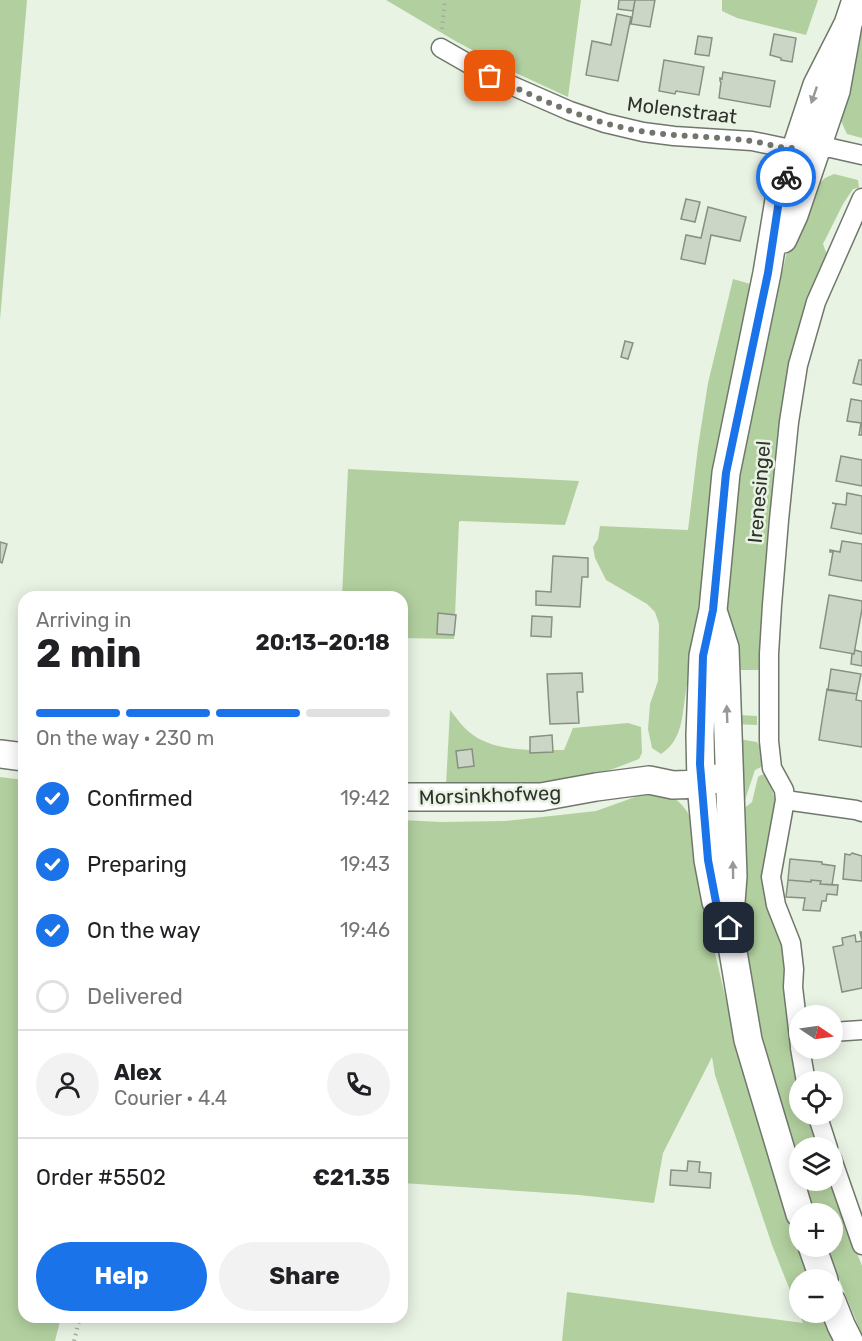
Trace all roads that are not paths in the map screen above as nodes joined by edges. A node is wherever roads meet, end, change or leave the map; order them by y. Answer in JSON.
{"nodes":[{"id":1,"x":852,"y":12,"type":"edge"},
{"id":2,"x":441,"y":48,"type":"road end"},
{"id":3,"x":807,"y":148,"type":"junction"},
{"id":4,"x":862,"y":155,"type":"edge"},
{"id":5,"x":862,"y":198,"type":"edge"},
{"id":6,"x":713,"y":610,"type":"junction"},
{"id":7,"x":0,"y":754,"type":"edge"},
{"id":8,"x":18,"y":756,"type":"edge"},
{"id":9,"x":729,"y":773,"type":"junction"},
{"id":10,"x":701,"y":774,"type":"junction"},
{"id":11,"x":408,"y":797,"type":"edge"},
{"id":12,"x":785,"y":800,"type":"junction"},
{"id":13,"x":862,"y":812,"type":"edge"},
{"id":14,"x":729,"y":928,"type":"junction"},
{"id":15,"x":795,"y":1005,"type":"edge"},
{"id":16,"x":862,"y":1030,"type":"edge"},
{"id":17,"x":843,"y":1031,"type":"edge"},
{"id":18,"x":843,"y":1191,"type":"edge"},
{"id":19,"x":797,"y":1203,"type":"edge"},
{"id":20,"x":862,"y":1245,"type":"edge"},
{"id":21,"x":840,"y":1323,"type":"edge"},
{"id":22,"x":849,"y":1341,"type":"edge"}],
"edges":[{"from":1,"to":3,"type":"main road"},
{"from":2,"to":3,"type":"street","name":"Molenstraat"},
{"from":3,"to":4,"type":"street","name":"Molenstraat"},
{"from":3,"to":6,"type":"main road"},
{"from":5,"to":12,"type":"street","name":"Irenesingel"},
{"from":9,"to":6,"type":"main road","one_way":true},
{"from":6,"to":10,"type":"main road"},
{"from":7,"to":8,"type":"main road"},
{"from":9,"to":10,"type":"main road","name":"Morsinkhofweg"},
{"from":14,"to":9,"type":"main road","one_way":true},
{"from":10,"to":11,"type":"main road","name":"Morsinkhofweg"},
{"from":10,"to":14,"type":"main road"},
{"from":12,"to":13,"type":"street"},
{"from":12,"to":15,"type":"street"},
{"from":14,"to":19,"type":"main road"},
{"from":16,"to":17,"type":"street"},
{"from":18,"to":20,"type":"street"},
{"from":21,"to":22,"type":"main road"}]}
